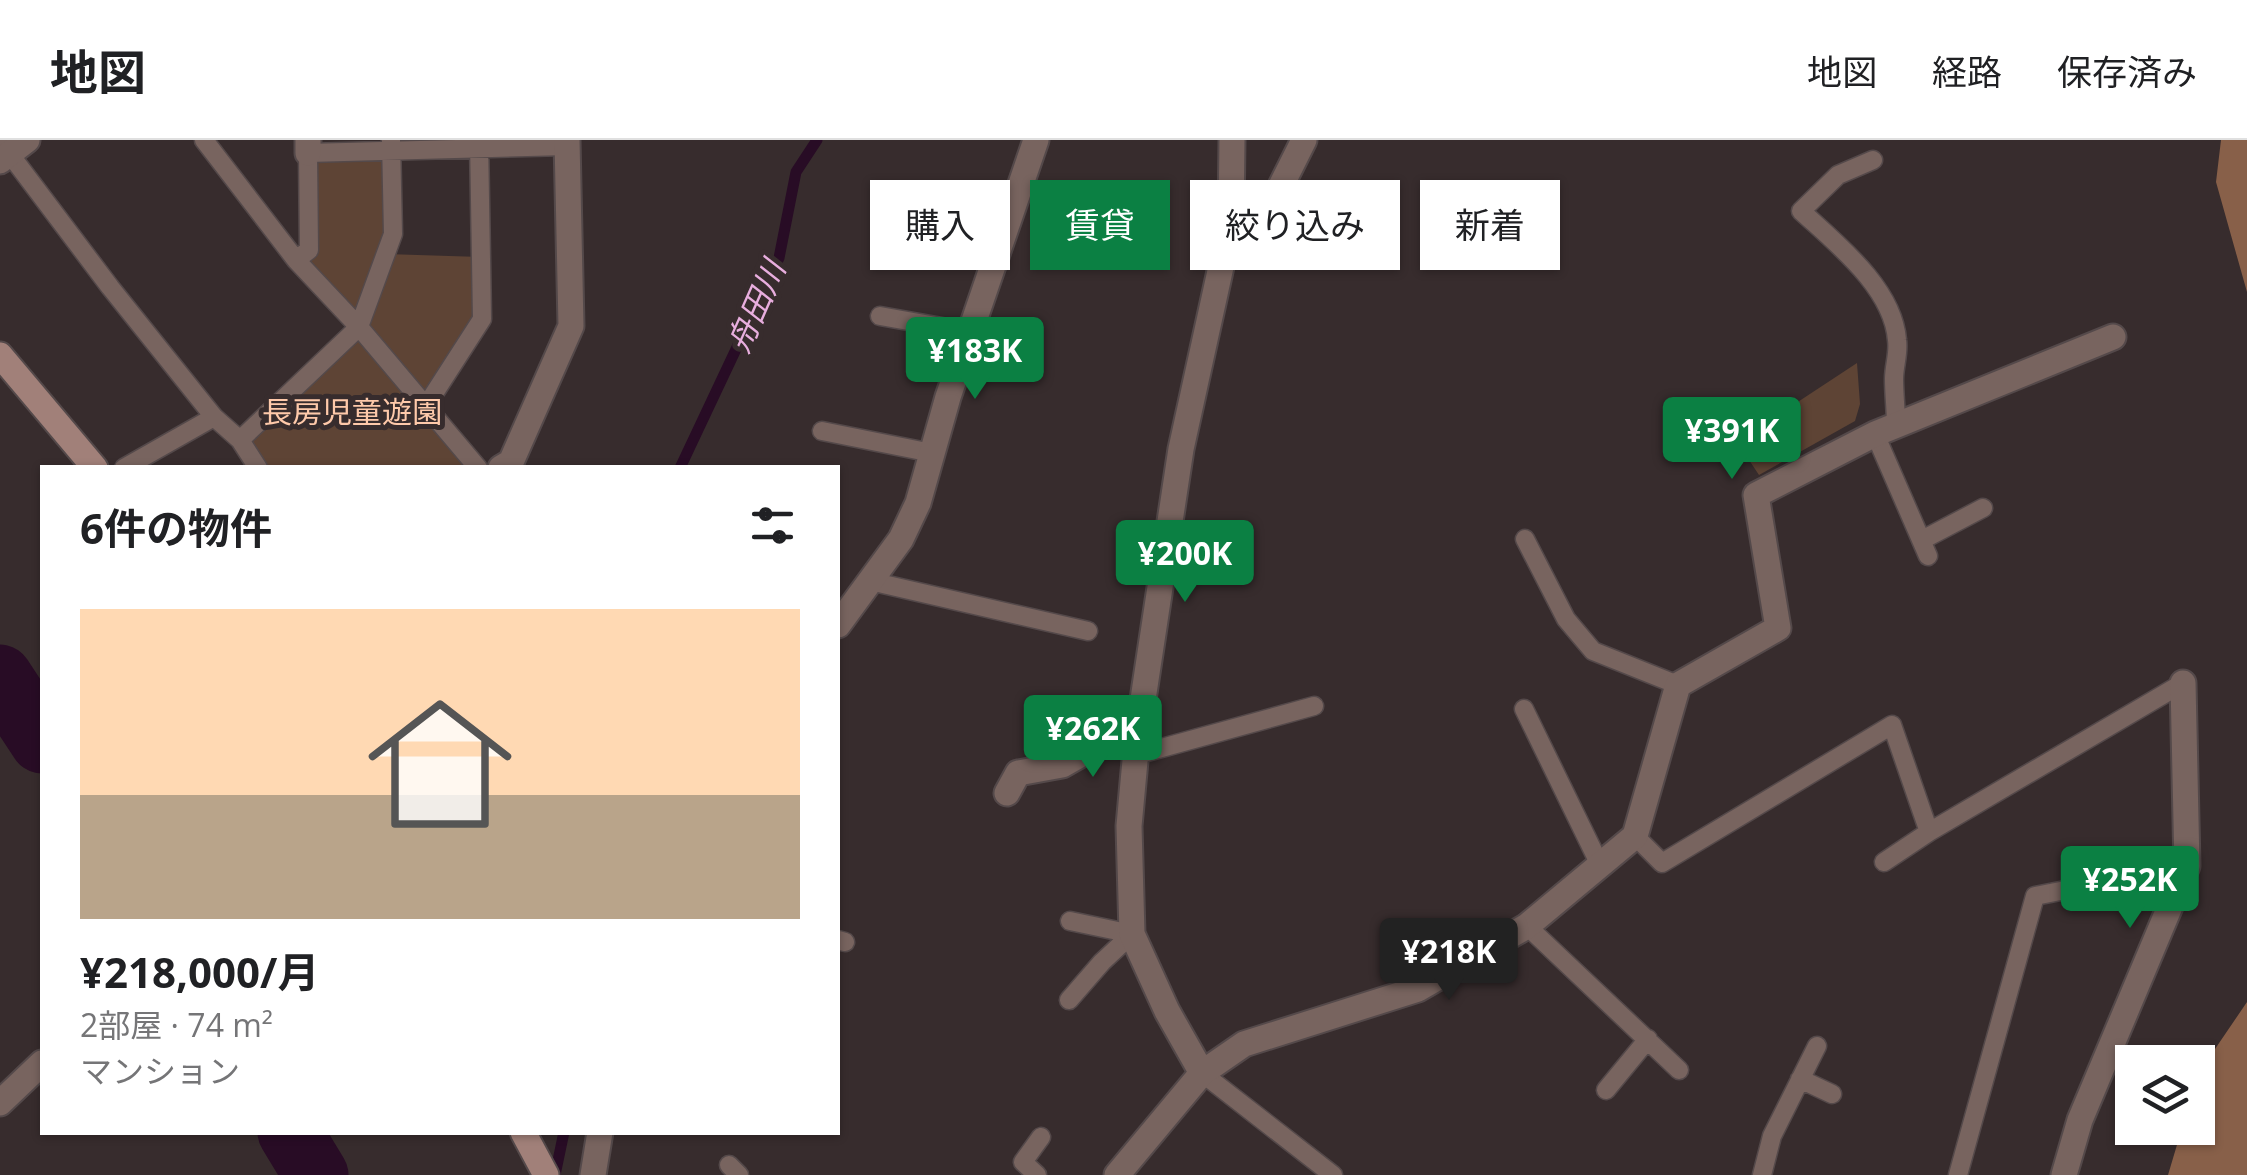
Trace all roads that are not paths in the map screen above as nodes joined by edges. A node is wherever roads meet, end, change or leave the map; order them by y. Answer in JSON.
{"nodes":[{"id":1,"x":204,"y":140,"type":"edge"},
{"id":2,"x":1036,"y":140,"type":"edge"},
{"id":3,"x":1232,"y":140,"type":"edge"},
{"id":4,"x":1304,"y":140,"type":"edge"},
{"id":5,"x":567,"y":143,"type":"edge"},
{"id":6,"x":479,"y":145,"type":"edge"},
{"id":7,"x":308,"y":146,"type":"edge"},
{"id":8,"x":391,"y":146,"type":"edge"},
{"id":9,"x":10,"y":149,"type":"edge"},
{"id":10,"x":1873,"y":160,"type":"dead end"},
{"id":11,"x":1232,"y":180,"type":"edge"},
{"id":12,"x":1284,"y":180,"type":"edge"},
{"id":13,"x":1010,"y":218,"type":"edge"},
{"id":14,"x":296,"y":260,"type":"junction"},
{"id":15,"x":992,"y":270,"type":"edge"},
{"id":16,"x":1220,"y":270,"type":"edge"},
{"id":17,"x":880,"y":316,"type":"dead end"},
{"id":18,"x":359,"y":327,"type":"junction"},
{"id":19,"x":970,"y":332,"type":"junction"},
{"id":20,"x":2113,"y":337,"type":"dead end"},
{"id":21,"x":0,"y":355,"type":"edge"},
{"id":22,"x":426,"y":406,"type":"junction"},
{"id":23,"x":214,"y":417,"type":"junction"},
{"id":24,"x":1886,"y":430,"type":"junction"},
{"id":25,"x":822,"y":431,"type":"dead end"},
{"id":26,"x":240,"y":440,"type":"junction"},
{"id":27,"x":932,"y":452,"type":"junction"},
{"id":28,"x":92,"y":465,"type":"edge"},
{"id":29,"x":129,"y":465,"type":"edge"},
{"id":30,"x":256,"y":465,"type":"edge"},
{"id":31,"x":475,"y":465,"type":"edge"},
{"id":32,"x":506,"y":465,"type":"edge"},
{"id":33,"x":1982,"y":508,"type":"dead end"},
{"id":34,"x":1525,"y":539,"type":"dead end"},
{"id":35,"x":870,"y":580,"type":"junction"},
{"id":36,"x":841,"y":611,"type":"edge"},
{"id":37,"x":1088,"y":631,"type":"dead end"},
{"id":38,"x":2184,"y":683,"type":"joint"},
{"id":39,"x":1678,"y":686,"type":"junction"},
{"id":40,"x":1314,"y":706,"type":"dead end"},
{"id":41,"x":1524,"y":709,"type":"dead end"},
{"id":42,"x":1140,"y":722,"type":"junction"},
{"id":43,"x":1136,"y":756,"type":"junction"},
{"id":44,"x":1007,"y":793,"type":"dead end"},
{"id":45,"x":1929,"y":832,"type":"junction"},
{"id":46,"x":1635,"y":836,"type":"junction"},
{"id":47,"x":1884,"y":862,"type":"dead end"},
{"id":48,"x":1600,"y":865,"type":"junction"},
{"id":49,"x":2187,"y":866,"type":"junction"},
{"id":50,"x":1070,"y":921,"type":"dead end"},
{"id":51,"x":1527,"y":926,"type":"junction"},
{"id":52,"x":1132,"y":934,"type":"junction"},
{"id":53,"x":1070,"y":1000,"type":"dead end"},
{"id":54,"x":1648,"y":1040,"type":"junction"},
{"id":55,"x":1817,"y":1046,"type":"dead end"},
{"id":56,"x":40,"y":1064,"type":"edge"},
{"id":57,"x":1680,"y":1070,"type":"dead end"},
{"id":58,"x":1202,"y":1073,"type":"junction"},
{"id":59,"x":1800,"y":1079,"type":"junction"},
{"id":60,"x":1606,"y":1090,"type":"dead end"},
{"id":61,"x":1832,"y":1094,"type":"dead end"},
{"id":62,"x":0,"y":1103,"type":"edge"},
{"id":63,"x":525,"y":1135,"type":"edge"},
{"id":64,"x":600,"y":1135,"type":"edge"},
{"id":65,"x":1041,"y":1137,"type":"dead end"},
{"id":66,"x":542,"y":1168,"type":"edge"},
{"id":67,"x":593,"y":1175,"type":"edge"},
{"id":68,"x":1037,"y":1175,"type":"edge"},
{"id":69,"x":1117,"y":1175,"type":"edge"},
{"id":70,"x":1333,"y":1175,"type":"edge"},
{"id":71,"x":1762,"y":1175,"type":"edge"},
{"id":72,"x":1958,"y":1175,"type":"edge"},
{"id":73,"x":2064,"y":1175,"type":"edge"}],
"edges":[{"from":1,"to":14,"type":"lane"},
{"from":2,"to":13,"type":"street"},
{"from":3,"to":11,"type":"street"},
{"from":4,"to":12,"type":"street"},
{"from":5,"to":6,"type":"lane"},
{"from":5,"to":32,"type":"street"},
{"from":6,"to":8,"type":"lane"},
{"from":6,"to":22,"type":"lane"},
{"from":7,"to":8,"type":"lane"},
{"from":7,"to":14,"type":"lane"},
{"from":8,"to":18,"type":"lane"},
{"from":9,"to":23,"type":"lane"},
{"from":10,"to":24,"type":"lane"},
{"from":14,"to":18,"type":"lane"},
{"from":15,"to":19,"type":"street"},
{"from":16,"to":42,"type":"street"},
{"from":17,"to":19,"type":"lane"},
{"from":18,"to":22,"type":"lane"},
{"from":18,"to":26,"type":"lane"},
{"from":19,"to":27,"type":"street"},
{"from":20,"to":24,"type":"street"},
{"from":21,"to":28,"type":"street"},
{"from":22,"to":31,"type":"lane"},
{"from":23,"to":26,"type":"lane"},
{"from":23,"to":29,"type":"lane"},
{"from":24,"to":33,"type":"lane"},
{"from":24,"to":39,"type":"street"},
{"from":25,"to":27,"type":"lane"},
{"from":26,"to":30,"type":"lane"},
{"from":27,"to":35,"type":"street"},
{"from":34,"to":39,"type":"lane"},
{"from":35,"to":36,"type":"street"},
{"from":35,"to":37,"type":"lane"},
{"from":38,"to":45,"type":"lane"},
{"from":38,"to":49,"type":"street"},
{"from":39,"to":46,"type":"street"},
{"from":40,"to":43,"type":"lane"},
{"from":41,"to":48,"type":"lane"},
{"from":42,"to":43,"type":"street"},
{"from":42,"to":44,"type":"street"},
{"from":43,"to":52,"type":"street"},
{"from":45,"to":46,"type":"lane"},
{"from":45,"to":47,"type":"lane"},
{"from":46,"to":48,"type":"street"},
{"from":48,"to":51,"type":"street"},
{"from":49,"to":72,"type":"lane"},
{"from":49,"to":73,"type":"street"},
{"from":50,"to":52,"type":"lane"},
{"from":51,"to":54,"type":"lane"},
{"from":51,"to":58,"type":"street"},
{"from":52,"to":53,"type":"lane"},
{"from":52,"to":58,"type":"street"},
{"from":54,"to":57,"type":"lane"},
{"from":54,"to":60,"type":"lane"},
{"from":55,"to":59,"type":"lane"},
{"from":56,"to":62,"type":"street"},
{"from":58,"to":69,"type":"street"},
{"from":58,"to":70,"type":"lane"},
{"from":59,"to":61,"type":"lane"},
{"from":59,"to":71,"type":"lane"},
{"from":63,"to":66,"type":"street"},
{"from":64,"to":67,"type":"street"},
{"from":65,"to":68,"type":"lane"}]}
